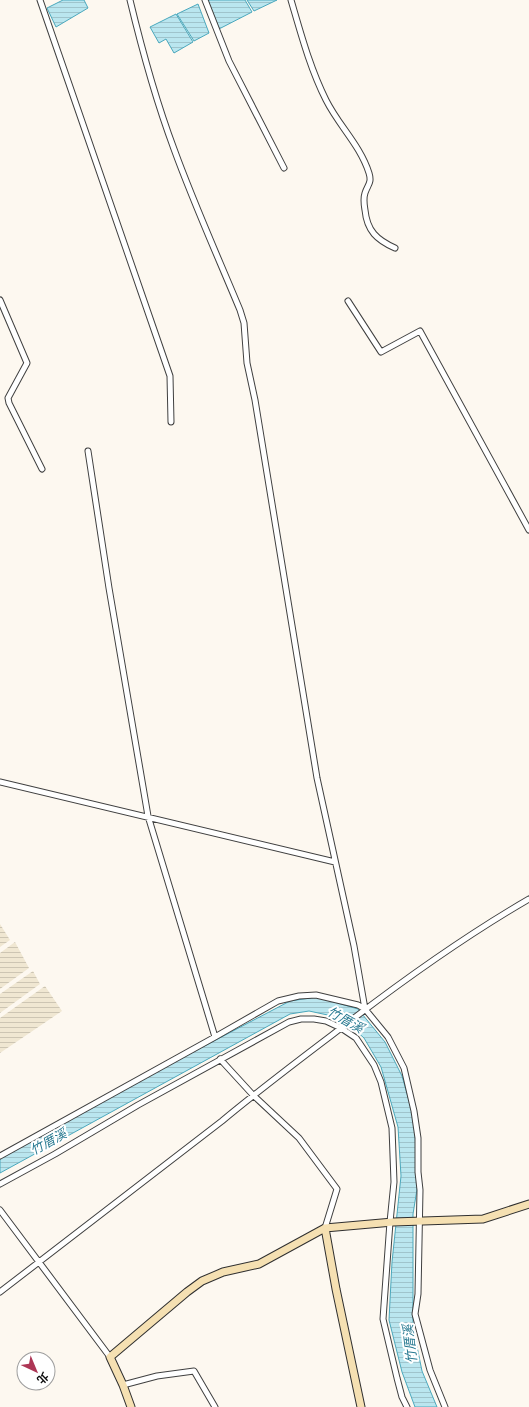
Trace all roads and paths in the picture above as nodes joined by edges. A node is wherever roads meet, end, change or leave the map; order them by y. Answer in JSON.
{"nodes":[{"id":1,"x":40,"y":0,"type":"edge"},
{"id":2,"x":130,"y":0,"type":"edge"},
{"id":3,"x":205,"y":0,"type":"edge"},
{"id":4,"x":291,"y":0,"type":"edge"},
{"id":5,"x":284,"y":168,"type":"dead end"},
{"id":6,"x":395,"y":248,"type":"dead end"},
{"id":7,"x":0,"y":300,"type":"edge"},
{"id":8,"x":348,"y":301,"type":"dead end"},
{"id":9,"x":171,"y":422,"type":"dead end"},
{"id":10,"x":88,"y":451,"type":"dead end"},
{"id":11,"x":42,"y":469,"type":"dead end"},
{"id":12,"x":529,"y":530,"type":"edge"},
{"id":13,"x":0,"y":782,"type":"edge"},
{"id":14,"x":148,"y":816,"type":"junction"},
{"id":15,"x":335,"y":862,"type":"junction"},
{"id":16,"x":529,"y":899,"type":"edge"},
{"id":17,"x":366,"y":1009,"type":"junction"},
{"id":18,"x":341,"y":1028,"type":"junction"},
{"id":19,"x":216,"y":1037,"type":"junction"},
{"id":20,"x":220,"y":1059,"type":"junction"},
{"id":21,"x":253,"y":1095,"type":"junction"},
{"id":22,"x":0,"y":1156,"type":"edge"},
{"id":23,"x":0,"y":1184,"type":"edge"},
{"id":24,"x":529,"y":1204,"type":"edge"},
{"id":25,"x":0,"y":1210,"type":"edge"},
{"id":26,"x":392,"y":1222,"type":"junction"},
{"id":27,"x":419,"y":1222,"type":"junction"},
{"id":28,"x":325,"y":1228,"type":"junction"},
{"id":29,"x":39,"y":1263,"type":"junction"},
{"id":30,"x":0,"y":1292,"type":"edge"},
{"id":31,"x":110,"y":1356,"type":"junction"},
{"id":32,"x":123,"y":1385,"type":"junction"},
{"id":33,"x":131,"y":1407,"type":"edge"},
{"id":34,"x":215,"y":1407,"type":"edge"},
{"id":35,"x":361,"y":1407,"type":"edge"},
{"id":36,"x":407,"y":1407,"type":"edge"},
{"id":37,"x":445,"y":1407,"type":"edge"}],
"edges":[{"from":1,"to":9,"type":"street"},
{"from":2,"to":15,"type":"street"},
{"from":3,"to":5,"type":"street"},
{"from":4,"to":6,"type":"street"},
{"from":7,"to":11,"type":"street"},
{"from":8,"to":12,"type":"street"},
{"from":10,"to":14,"type":"street"},
{"from":13,"to":14,"type":"street"},
{"from":14,"to":15,"type":"street"},
{"from":14,"to":19,"type":"street"},
{"from":15,"to":17,"type":"street"},
{"from":16,"to":17,"type":"street"},
{"from":17,"to":18,"type":"street"},
{"from":17,"to":19,"type":"street"},
{"from":17,"to":27,"type":"street"},
{"from":18,"to":20,"type":"street"},
{"from":18,"to":21,"type":"street"},
{"from":18,"to":26,"type":"street"},
{"from":19,"to":22,"type":"street"},
{"from":20,"to":21,"type":"street"},
{"from":20,"to":23,"type":"street"},
{"from":21,"to":28,"type":"street"},
{"from":21,"to":29,"type":"street"},
{"from":24,"to":27,"type":"street"},
{"from":25,"to":29,"type":"street"},
{"from":26,"to":27,"type":"street"},
{"from":26,"to":28,"type":"street"},
{"from":26,"to":36,"type":"street"},
{"from":27,"to":37,"type":"street"},
{"from":28,"to":31,"type":"street"},
{"from":28,"to":35,"type":"street"},
{"from":29,"to":30,"type":"street"},
{"from":29,"to":31,"type":"street"},
{"from":31,"to":32,"type":"street"},
{"from":32,"to":33,"type":"street"},
{"from":32,"to":34,"type":"street"}]}
